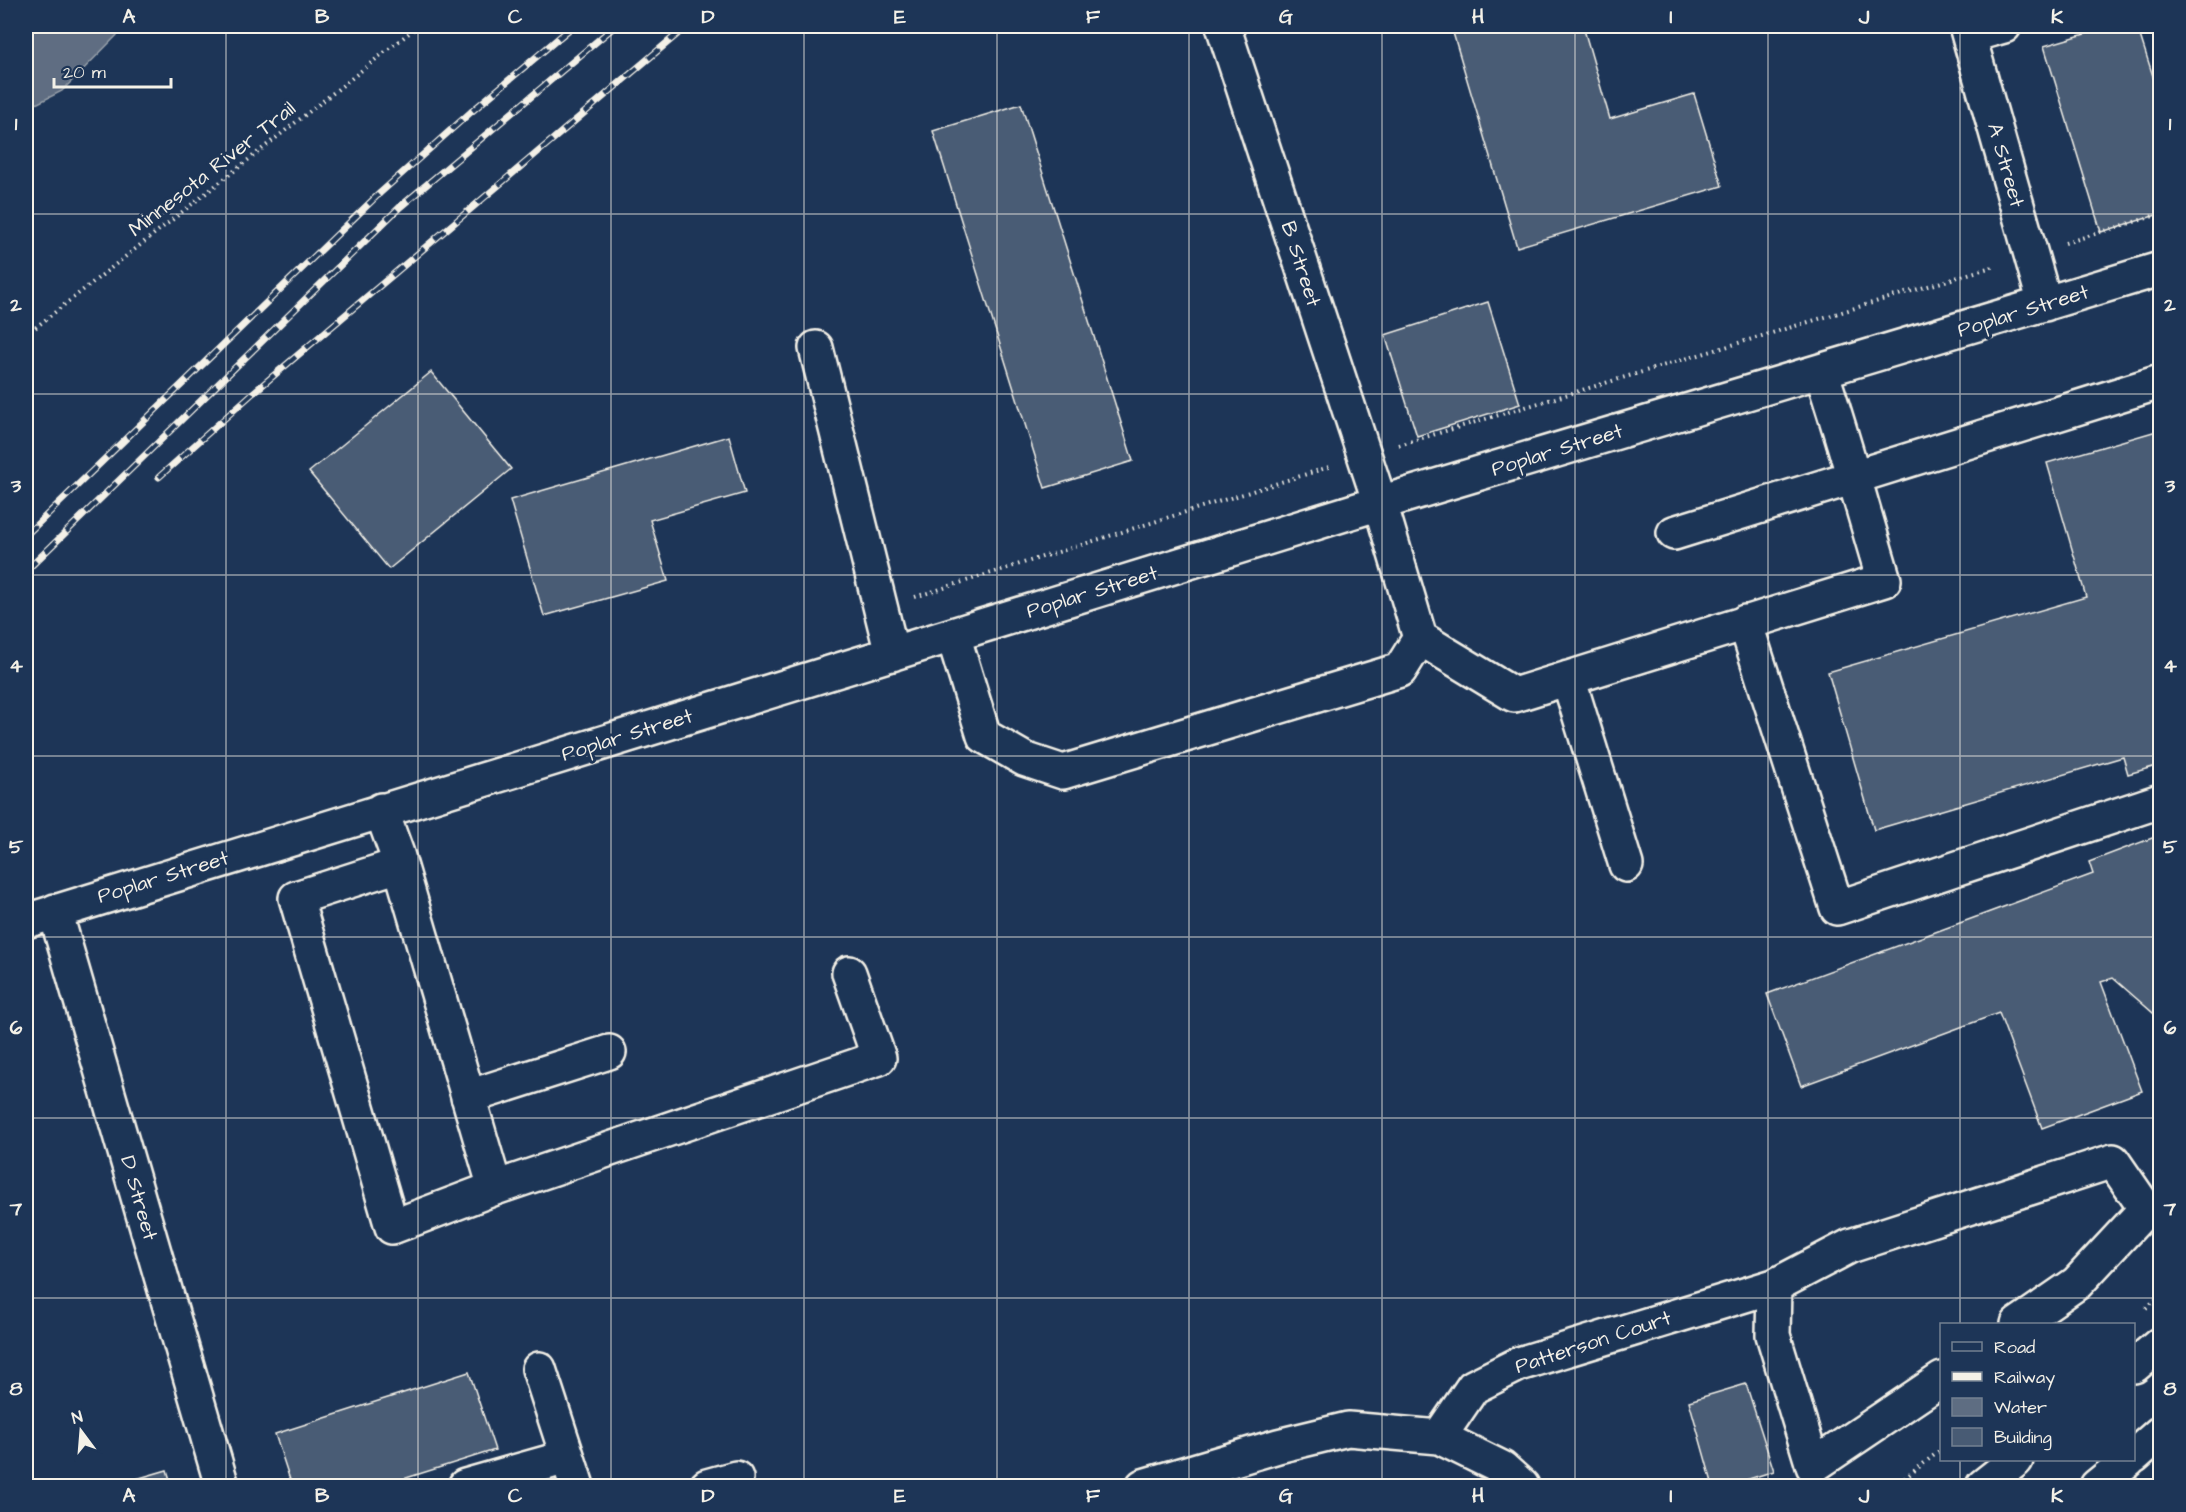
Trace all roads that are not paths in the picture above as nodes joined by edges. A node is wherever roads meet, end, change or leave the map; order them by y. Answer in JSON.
{"nodes":[{"id":1,"x":1223,"y":26,"type":"edge"},
{"id":2,"x":2004,"y":26,"type":"edge"},
{"id":3,"x":1967,"y":31,"type":"edge"},
{"id":4,"x":2160,"y":269,"type":"edge"},
{"id":5,"x":2045,"y":304,"type":"junction"},
{"id":6,"x":816,"y":348,"type":"dead end"},
{"id":7,"x":1821,"y":371,"type":"junction"},
{"id":8,"x":2160,"y":382,"type":"edge"},
{"id":9,"x":1852,"y":478,"type":"junction"},
{"id":10,"x":1380,"y":503,"type":"junction"},
{"id":11,"x":1674,"y":533,"type":"dead end"},
{"id":12,"x":1745,"y":622,"type":"junction"},
{"id":13,"x":953,"y":634,"type":"junction"},
{"id":14,"x":1420,"y":638,"type":"junction"},
{"id":15,"x":892,"y":654,"type":"junction"},
{"id":16,"x":1568,"y":678,"type":"junction"},
{"id":17,"x":2160,"y":801,"type":"edge"},
{"id":18,"x":381,"y":810,"type":"junction"},
{"id":19,"x":399,"y":865,"type":"junction"},
{"id":20,"x":1626,"y":865,"type":"dead end"},
{"id":21,"x":40,"y":916,"type":"edge"},
{"id":22,"x":849,"y":973,"type":"dead end"},
{"id":23,"x":609,"y":1052,"type":"dead end"},
{"id":24,"x":468,"y":1097,"type":"junction"},
{"id":25,"x":495,"y":1188,"type":"junction"},
{"id":26,"x":1774,"y":1286,"type":"junction"},
{"id":27,"x":2019,"y":1323,"type":"edge"},
{"id":28,"x":2160,"y":1344,"type":"edge"},
{"id":29,"x":2135,"y":1363,"type":"edge"},
{"id":30,"x":539,"y":1369,"type":"dead end"},
{"id":31,"x":1940,"y":1380,"type":"edge"},
{"id":32,"x":2160,"y":1433,"type":"edge"},
{"id":33,"x":1439,"y":1437,"type":"junction"},
{"id":34,"x":2135,"y":1454,"type":"edge"},
{"id":35,"x":2015,"y":1461,"type":"edge"},
{"id":36,"x":2128,"y":1461,"type":"edge"},
{"id":37,"x":572,"y":1472,"type":"edge"},
{"id":38,"x":222,"y":1486,"type":"edge"},
{"id":39,"x":465,"y":1486,"type":"edge"},
{"id":40,"x":1143,"y":1486,"type":"edge"},
{"id":41,"x":1521,"y":1486,"type":"edge"},
{"id":42,"x":1983,"y":1486,"type":"edge"},
{"id":43,"x":2097,"y":1486,"type":"edge"}],
"edges":[{"from":1,"to":10,"type":"street","name":"B Street"},
{"from":2,"to":3,"type":"street"},
{"from":3,"to":5,"type":"street","name":"A Street"},
{"from":4,"to":5,"type":"street","name":"Poplar Street"},
{"from":5,"to":7,"type":"street","name":"Poplar Street"},
{"from":6,"to":15,"type":"street"},
{"from":7,"to":9,"type":"street"},
{"from":7,"to":10,"type":"street","name":"Poplar Street"},
{"from":8,"to":9,"type":"street"},
{"from":9,"to":11,"type":"street"},
{"from":9,"to":12,"type":"street"},
{"from":10,"to":13,"type":"street","name":"Poplar Street"},
{"from":10,"to":14,"type":"street","name":"B Street"},
{"from":12,"to":16,"type":"street"},
{"from":12,"to":17,"type":"street"},
{"from":13,"to":14,"type":"street"},
{"from":13,"to":15,"type":"street","name":"Poplar Street"},
{"from":14,"to":16,"type":"street"},
{"from":15,"to":18,"type":"street","name":"Poplar Street"},
{"from":16,"to":20,"type":"street"},
{"from":18,"to":19,"type":"street"},
{"from":18,"to":21,"type":"street","name":"Poplar Street"},
{"from":19,"to":24,"type":"street"},
{"from":19,"to":25,"type":"street"},
{"from":21,"to":38,"type":"street","name":"D Street"},
{"from":22,"to":25,"type":"street"},
{"from":23,"to":24,"type":"street"},
{"from":24,"to":25,"type":"street"},
{"from":26,"to":27,"type":"street","name":"Patterson Court"},
{"from":26,"to":31,"type":"street"},
{"from":26,"to":33,"type":"street","name":"Patterson Court"},
{"from":28,"to":29,"type":"street"},
{"from":30,"to":37,"type":"street"},
{"from":32,"to":34,"type":"street"},
{"from":33,"to":40,"type":"street"},
{"from":33,"to":41,"type":"street"},
{"from":35,"to":42,"type":"street"},
{"from":36,"to":43,"type":"street"},
{"from":37,"to":39,"type":"street"}]}
